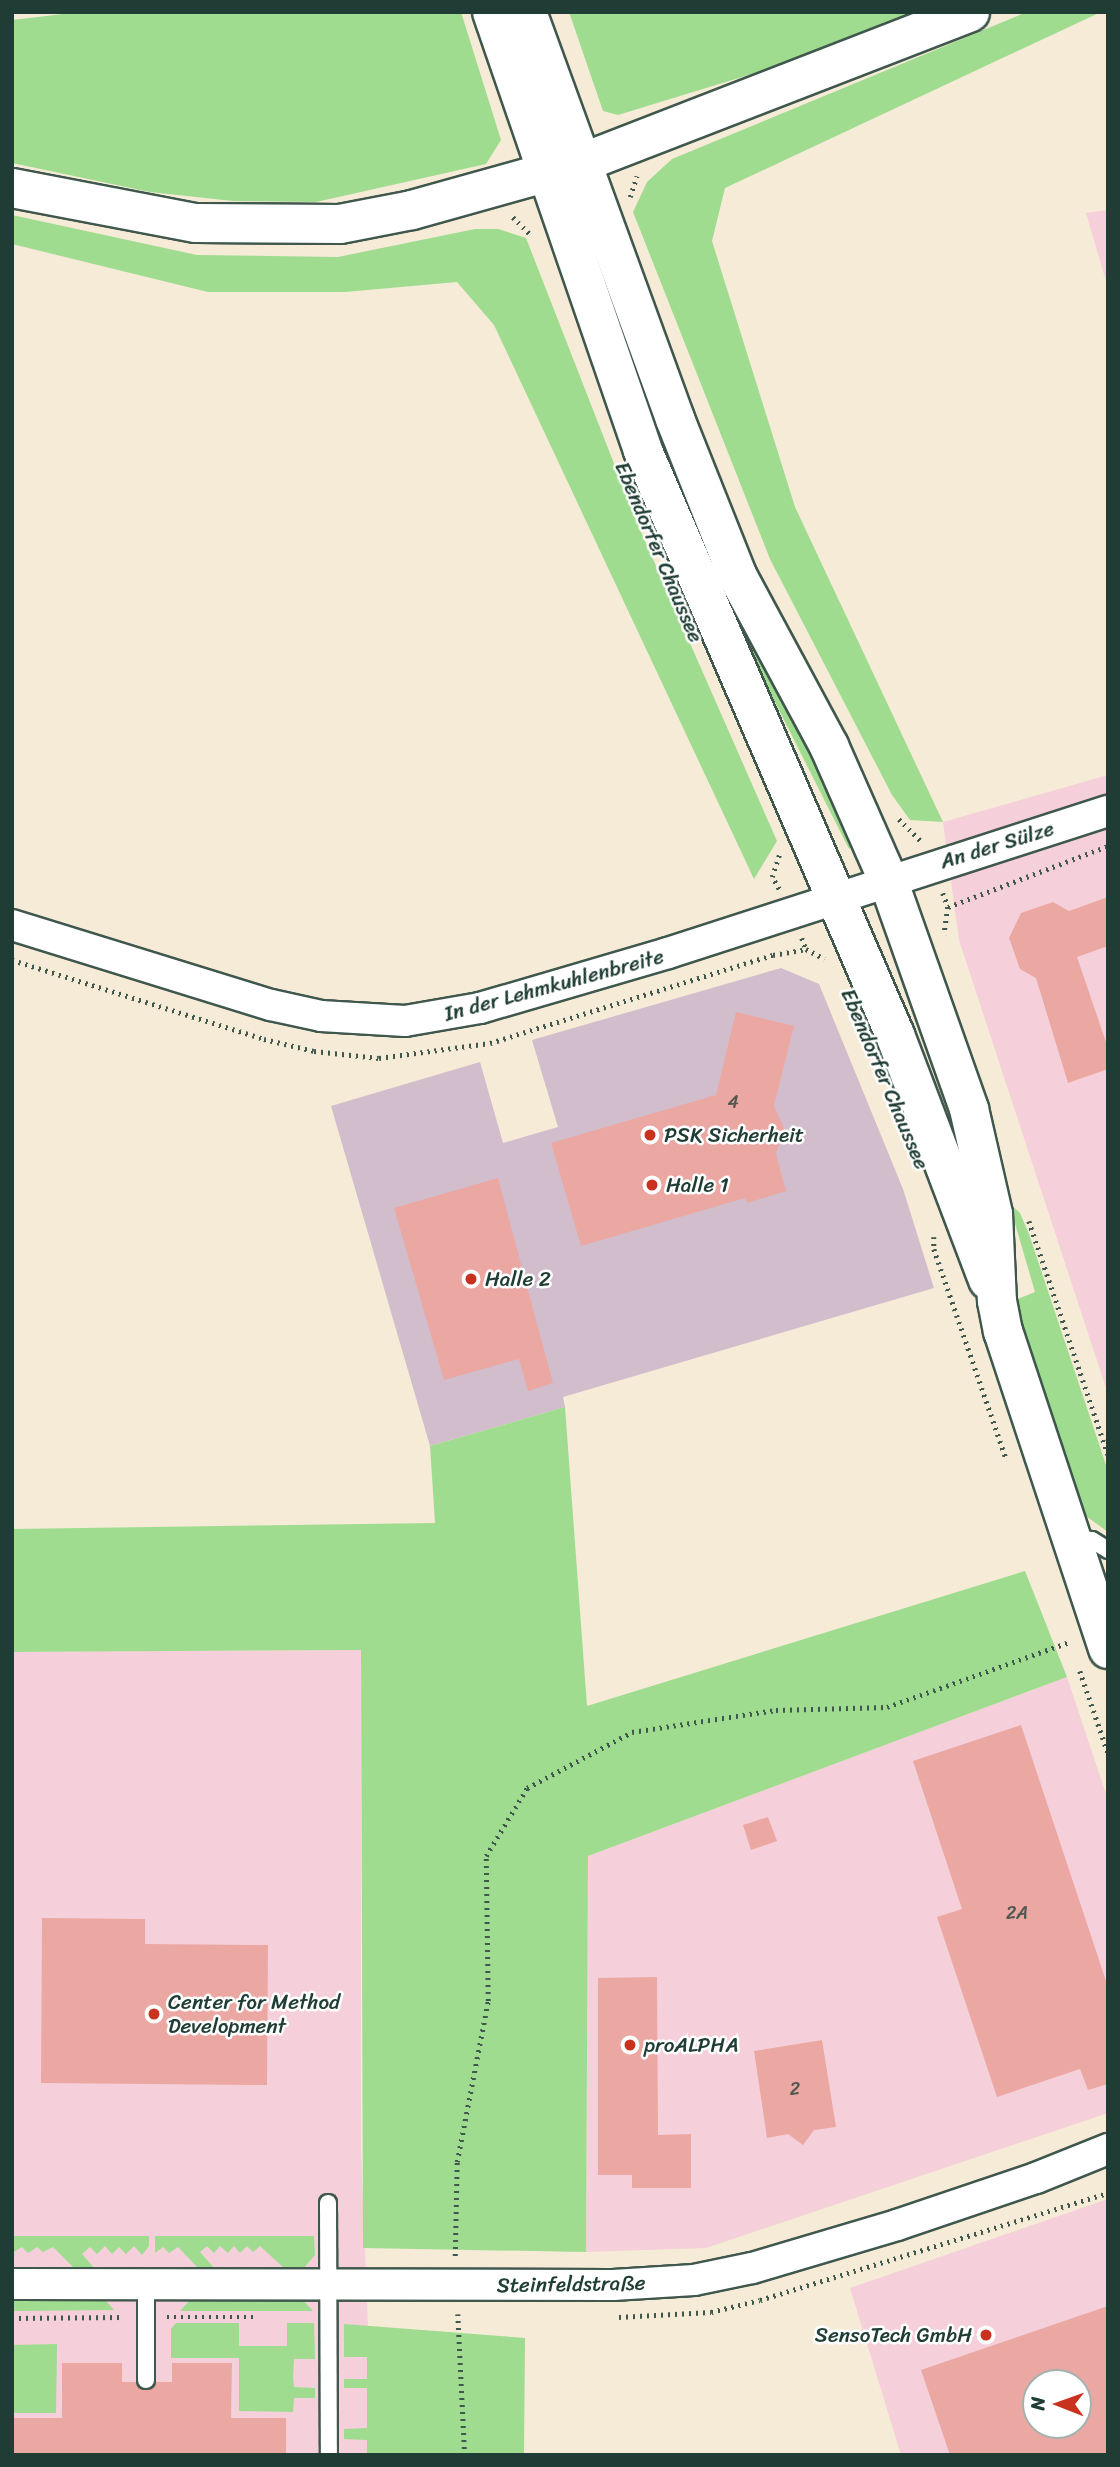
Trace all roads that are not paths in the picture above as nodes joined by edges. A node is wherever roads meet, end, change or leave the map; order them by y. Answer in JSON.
{"nodes":[{"id":1,"x":492,"y":12,"type":"edge"},
{"id":2,"x":970,"y":12,"type":"edge"},
{"id":3,"x":524,"y":36,"type":"edge"},
{"id":4,"x":584,"y":162,"type":"junction"},
{"id":5,"x":547,"y":175,"type":"junction"},
{"id":6,"x":12,"y":188,"type":"edge"},
{"id":7,"x":1108,"y":811,"type":"edge"},
{"id":8,"x":888,"y":880,"type":"junction"},
{"id":9,"x":837,"y":900,"type":"junction"},
{"id":10,"x":12,"y":925,"type":"edge"},
{"id":11,"x":997,"y":1301,"type":"junction"},
{"id":12,"x":1070,"y":1536,"type":"junction"},
{"id":13,"x":1108,"y":1550,"type":"edge"},
{"id":14,"x":1087,"y":1656,"type":"edge"},
{"id":15,"x":1108,"y":2149,"type":"edge"},
{"id":16,"x":328,"y":2203,"type":"dead end"},
{"id":17,"x":12,"y":2284,"type":"edge"},
{"id":18,"x":146,"y":2284,"type":"junction"},
{"id":19,"x":329,"y":2284,"type":"junction"},
{"id":20,"x":146,"y":2380,"type":"dead end"},
{"id":21,"x":329,"y":2455,"type":"edge"}],
"edges":[{"from":1,"to":3,"type":"main road","name":"Ebendorfer Chaussee"},
{"from":2,"to":4,"type":"main road"},
{"from":3,"to":4,"type":"main road","name":"Ebendorfer Chaussee"},
{"from":3,"to":5,"type":"main road","name":"Ebendorfer Chaussee"},
{"from":4,"to":5,"type":"main road"},
{"from":4,"to":8,"type":"main road","name":"Ebendorfer Chaussee"},
{"from":5,"to":6,"type":"main road"},
{"from":5,"to":9,"type":"main road","name":"Ebendorfer Chaussee"},
{"from":7,"to":8,"type":"street","name":"An der Sülze"},
{"from":8,"to":9,"type":"street","name":"In der Lehmkuhlenbreite"},
{"from":8,"to":11,"type":"main road","name":"Ebendorfer Chaussee"},
{"from":9,"to":10,"type":"street","name":"In der Lehmkuhlenbreite"},
{"from":9,"to":11,"type":"main road","name":"Ebendorfer Chaussee"},
{"from":11,"to":12,"type":"main road","name":"Ebendorfer Chaussee"},
{"from":12,"to":13,"type":"lane"},
{"from":12,"to":14,"type":"main road","name":"Ebendorfer Chaussee"},
{"from":15,"to":19,"type":"street","name":"Steinfeldstraße"},
{"from":16,"to":19,"type":"lane"},
{"from":17,"to":18,"type":"street","name":"Steinfeldstraße"},
{"from":18,"to":19,"type":"street","name":"Steinfeldstraße"},
{"from":18,"to":20,"type":"lane"},
{"from":19,"to":21,"type":"lane"}]}
